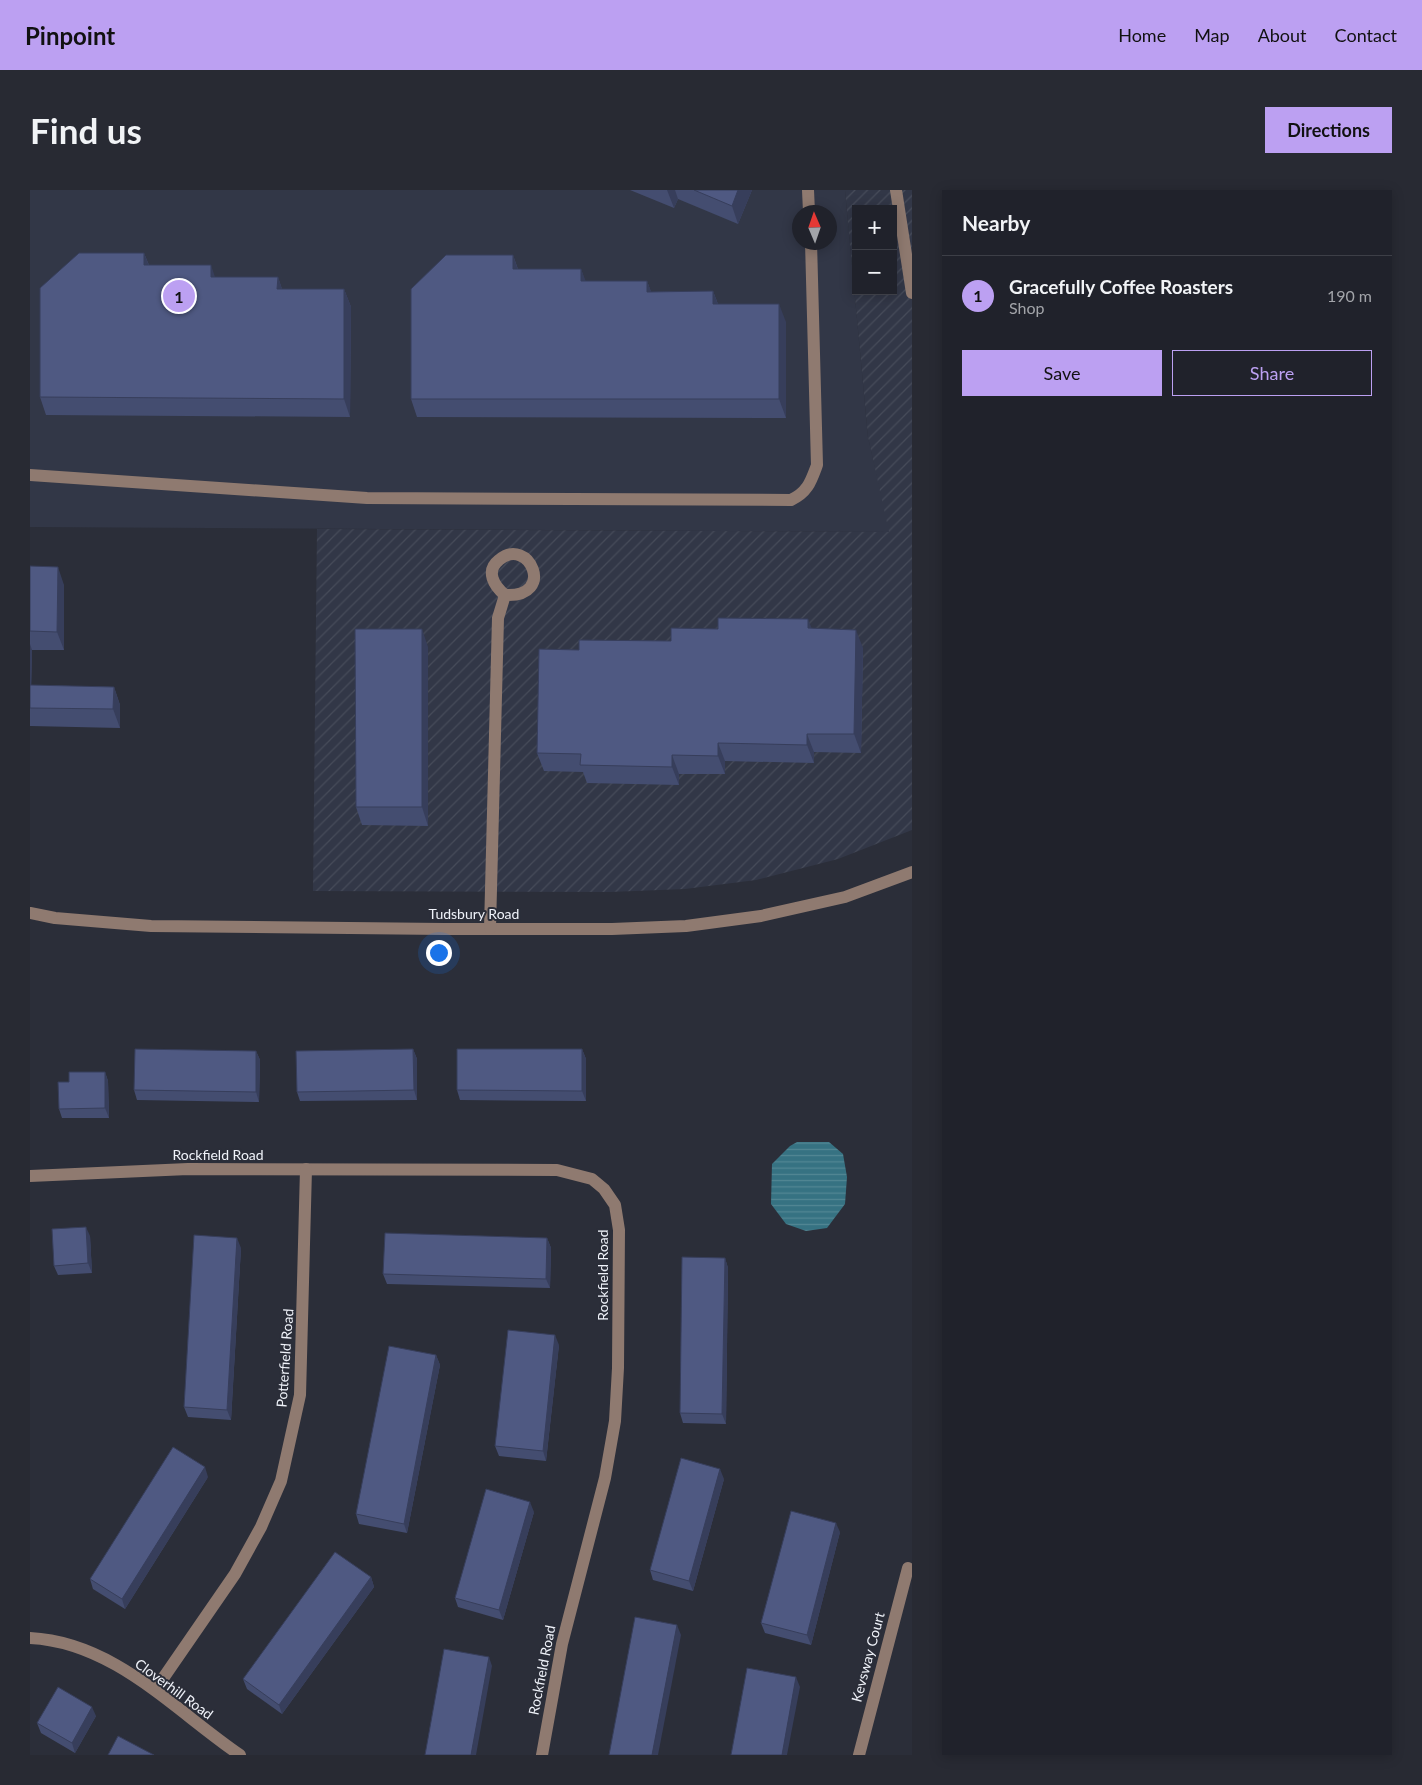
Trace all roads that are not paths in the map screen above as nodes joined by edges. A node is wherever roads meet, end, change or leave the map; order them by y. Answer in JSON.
{"nodes":[{"id":1,"x":808,"y":190,"type":"edge"},
{"id":2,"x":896,"y":190,"type":"edge"},
{"id":3,"x":809,"y":205,"type":"edge"},
{"id":4,"x":811,"y":250,"type":"edge"},
{"id":5,"x":912,"y":293,"type":"edge"},
{"id":6,"x":30,"y":475,"type":"edge"},
{"id":7,"x":505,"y":595,"type":"dead end"},
{"id":8,"x":912,"y":872,"type":"edge"},
{"id":9,"x":30,"y":913,"type":"edge"},
{"id":10,"x":490,"y":928,"type":"junction"},
{"id":11,"x":306,"y":1170,"type":"junction"},
{"id":12,"x":30,"y":1176,"type":"edge"},
{"id":13,"x":908,"y":1568,"type":"dead end"},
{"id":14,"x":30,"y":1638,"type":"edge"},
{"id":15,"x":155,"y":1690,"type":"junction"},
{"id":16,"x":240,"y":1755,"type":"edge"},
{"id":17,"x":542,"y":1755,"type":"edge"},
{"id":18,"x":858,"y":1755,"type":"edge"}],
"edges":[{"from":1,"to":3,"type":"street"},
{"from":2,"to":5,"type":"street"},
{"from":4,"to":6,"type":"street"},
{"from":7,"to":10,"type":"street"},
{"from":8,"to":10,"type":"street","name":"Tudsbury Road"},
{"from":9,"to":10,"type":"street","name":"Tudsbury Road"},
{"from":11,"to":12,"type":"street","name":"Rockfield Road"},
{"from":11,"to":15,"type":"street","name":"Potterfield Road"},
{"from":11,"to":17,"type":"street","name":"Rockfield Road"},
{"from":13,"to":18,"type":"street","name":"Kevsway Court"},
{"from":14,"to":15,"type":"street","name":"Cloverhill Road"},
{"from":15,"to":16,"type":"street","name":"Cloverhill Road"}]}
